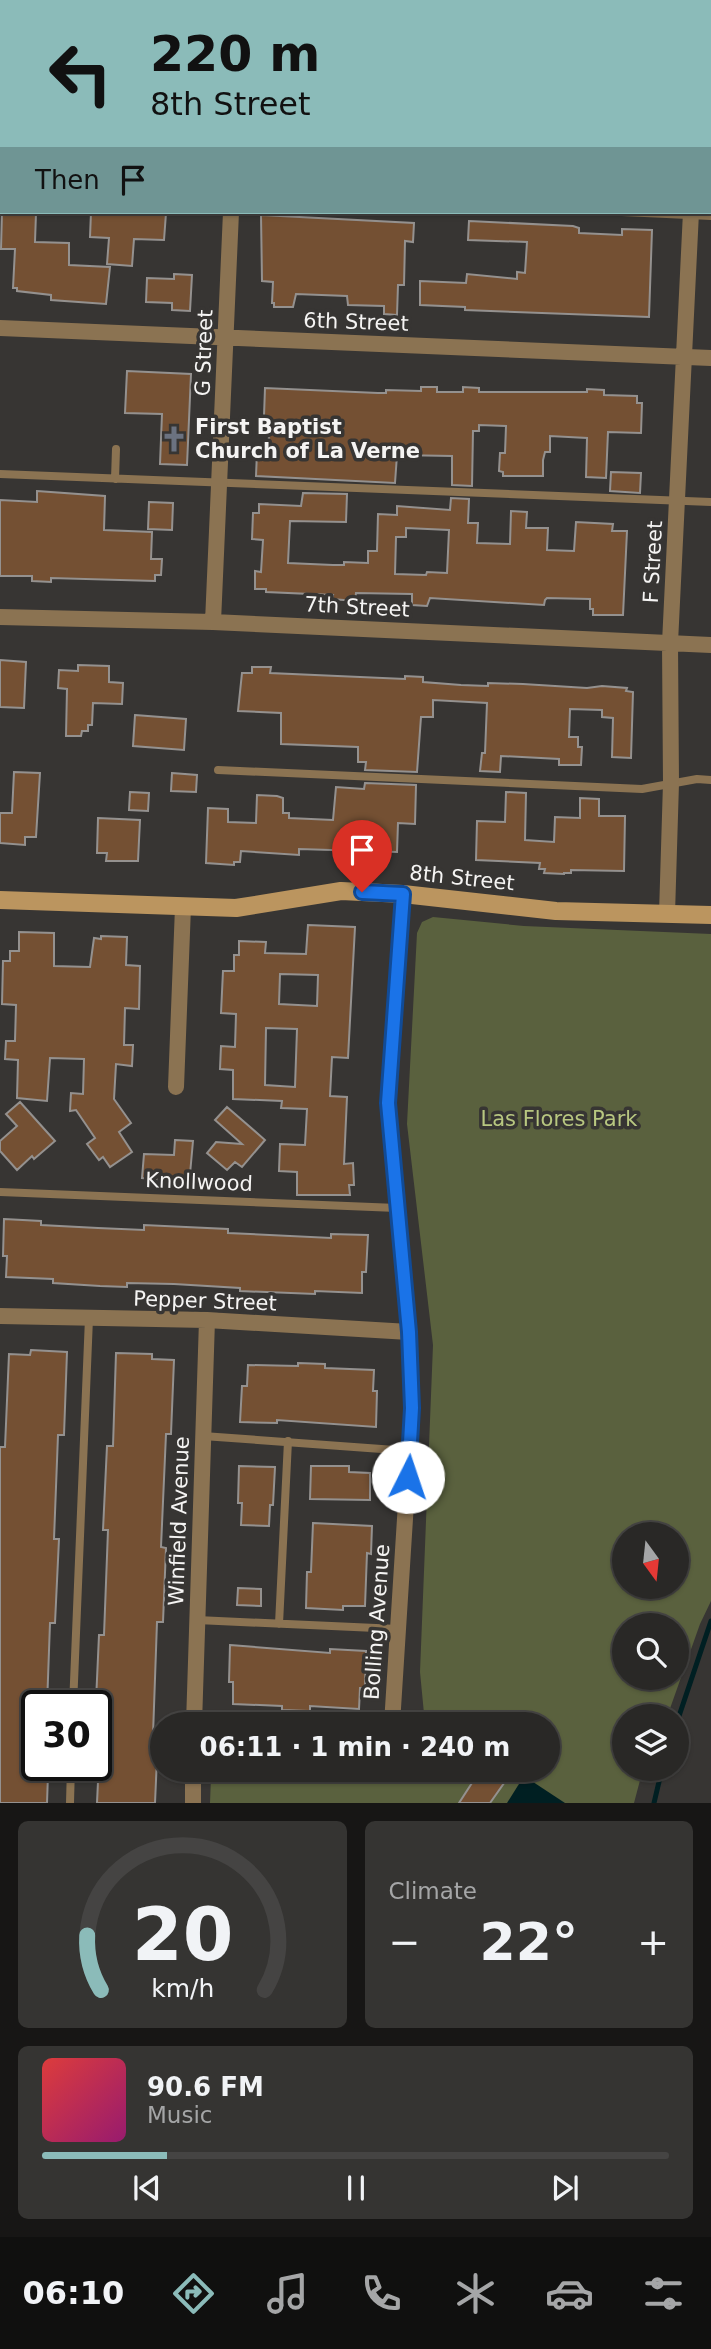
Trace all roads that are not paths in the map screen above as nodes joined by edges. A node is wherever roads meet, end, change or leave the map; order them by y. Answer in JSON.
{"nodes":[{"id":1,"x":231,"y":214,"type":"edge"},
{"id":2,"x":691,"y":214,"type":"edge"},
{"id":3,"x":0,"y":328,"type":"edge"},
{"id":4,"x":225,"y":338,"type":"junction"},
{"id":5,"x":684,"y":356,"type":"junction"},
{"id":6,"x":711,"y":358,"type":"edge"},
{"id":7,"x":116,"y":449,"type":"dead end"},
{"id":8,"x":0,"y":474,"type":"edge"},
{"id":9,"x":115,"y":479,"type":"junction"},
{"id":10,"x":220,"y":484,"type":"junction"},
{"id":11,"x":677,"y":501,"type":"junction"},
{"id":12,"x":711,"y":502,"type":"edge"},
{"id":13,"x":0,"y":617,"type":"edge"},
{"id":14,"x":213,"y":622,"type":"junction"},
{"id":15,"x":670,"y":643,"type":"junction"},
{"id":16,"x":711,"y":645,"type":"edge"},
{"id":17,"x":218,"y":770,"type":"dead end"},
{"id":18,"x":711,"y":780,"type":"edge"},
{"id":19,"x":671,"y":783,"type":"junction"},
{"id":20,"x":403,"y":894,"type":"junction"},
{"id":21,"x":0,"y":900,"type":"edge"},
{"id":22,"x":183,"y":907,"type":"junction"},
{"id":23,"x":667,"y":914,"type":"junction"},
{"id":24,"x":711,"y":915,"type":"edge"},
{"id":25,"x":176,"y":1087,"type":"dead end"},
{"id":26,"x":0,"y":1192,"type":"edge"},
{"id":27,"x":397,"y":1208,"type":"junction"},
{"id":28,"x":0,"y":1316,"type":"edge"},
{"id":29,"x":89,"y":1318,"type":"junction"},
{"id":30,"x":207,"y":1320,"type":"junction"},
{"id":31,"x":409,"y":1332,"type":"junction"},
{"id":32,"x":203,"y":1436,"type":"junction"},
{"id":33,"x":288,"y":1441,"type":"junction"},
{"id":34,"x":409,"y":1451,"type":"junction"},
{"id":35,"x":197,"y":1620,"type":"junction"},
{"id":36,"x":279,"y":1623,"type":"junction"},
{"id":37,"x":398,"y":1629,"type":"junction"},
{"id":38,"x":74,"y":1690,"type":"edge"},
{"id":39,"x":194,"y":1712,"type":"edge"},
{"id":40,"x":393,"y":1712,"type":"edge"},
{"id":41,"x":71,"y":1781,"type":"edge"},
{"id":42,"x":193,"y":1782,"type":"edge"},
{"id":43,"x":70,"y":1803,"type":"edge"},
{"id":44,"x":193,"y":1803,"type":"edge"}],
"edges":[{"from":1,"to":4,"type":"street","name":"G Street"},
{"from":2,"to":5,"type":"street","name":"F Street"},
{"from":3,"to":4,"type":"street","name":"6th Street"},
{"from":4,"to":5,"type":"street","name":"6th Street"},
{"from":4,"to":10,"type":"street","name":"G Street"},
{"from":5,"to":6,"type":"street","name":"6th Street"},
{"from":5,"to":11,"type":"street","name":"F Street"},
{"from":7,"to":9,"type":"lane"},
{"from":8,"to":9,"type":"lane"},
{"from":9,"to":10,"type":"lane"},
{"from":10,"to":11,"type":"lane"},
{"from":10,"to":14,"type":"street","name":"G Street"},
{"from":11,"to":12,"type":"lane"},
{"from":11,"to":15,"type":"street","name":"F Street"},
{"from":13,"to":14,"type":"street","name":"7th Street"},
{"from":14,"to":15,"type":"street","name":"7th Street"},
{"from":15,"to":16,"type":"street","name":"7th Street"},
{"from":15,"to":19,"type":"street","name":"F Street"},
{"from":17,"to":19,"type":"lane"},
{"from":18,"to":19,"type":"lane"},
{"from":19,"to":23,"type":"street","name":"F Street"},
{"from":20,"to":22,"type":"street","name":"8th Street"},
{"from":20,"to":23,"type":"street","name":"8th Street"},
{"from":20,"to":27,"type":"street","name":"Bolling Avenue"},
{"from":21,"to":22,"type":"street","name":"8th Street"},
{"from":22,"to":25,"type":"street"},
{"from":23,"to":24,"type":"street","name":"8th Street"},
{"from":26,"to":27,"type":"lane","name":"Knollwood"},
{"from":27,"to":31,"type":"street","name":"Bolling Avenue"},
{"from":28,"to":29,"type":"street","name":"Pepper Street"},
{"from":29,"to":30,"type":"street","name":"Pepper Street"},
{"from":29,"to":38,"type":"lane"},
{"from":30,"to":31,"type":"street","name":"Pepper Street"},
{"from":30,"to":32,"type":"street","name":"Winfield Avenue"},
{"from":31,"to":34,"type":"street","name":"Bolling Avenue"},
{"from":32,"to":33,"type":"lane"},
{"from":32,"to":35,"type":"street","name":"Winfield Avenue"},
{"from":33,"to":34,"type":"lane"},
{"from":33,"to":36,"type":"lane"},
{"from":34,"to":37,"type":"street","name":"Bolling Avenue"},
{"from":35,"to":36,"type":"lane"},
{"from":35,"to":39,"type":"street","name":"Winfield Avenue"},
{"from":36,"to":37,"type":"lane"},
{"from":37,"to":40,"type":"street","name":"Bolling Avenue"},
{"from":41,"to":43,"type":"lane"},
{"from":42,"to":44,"type":"street"}]}
